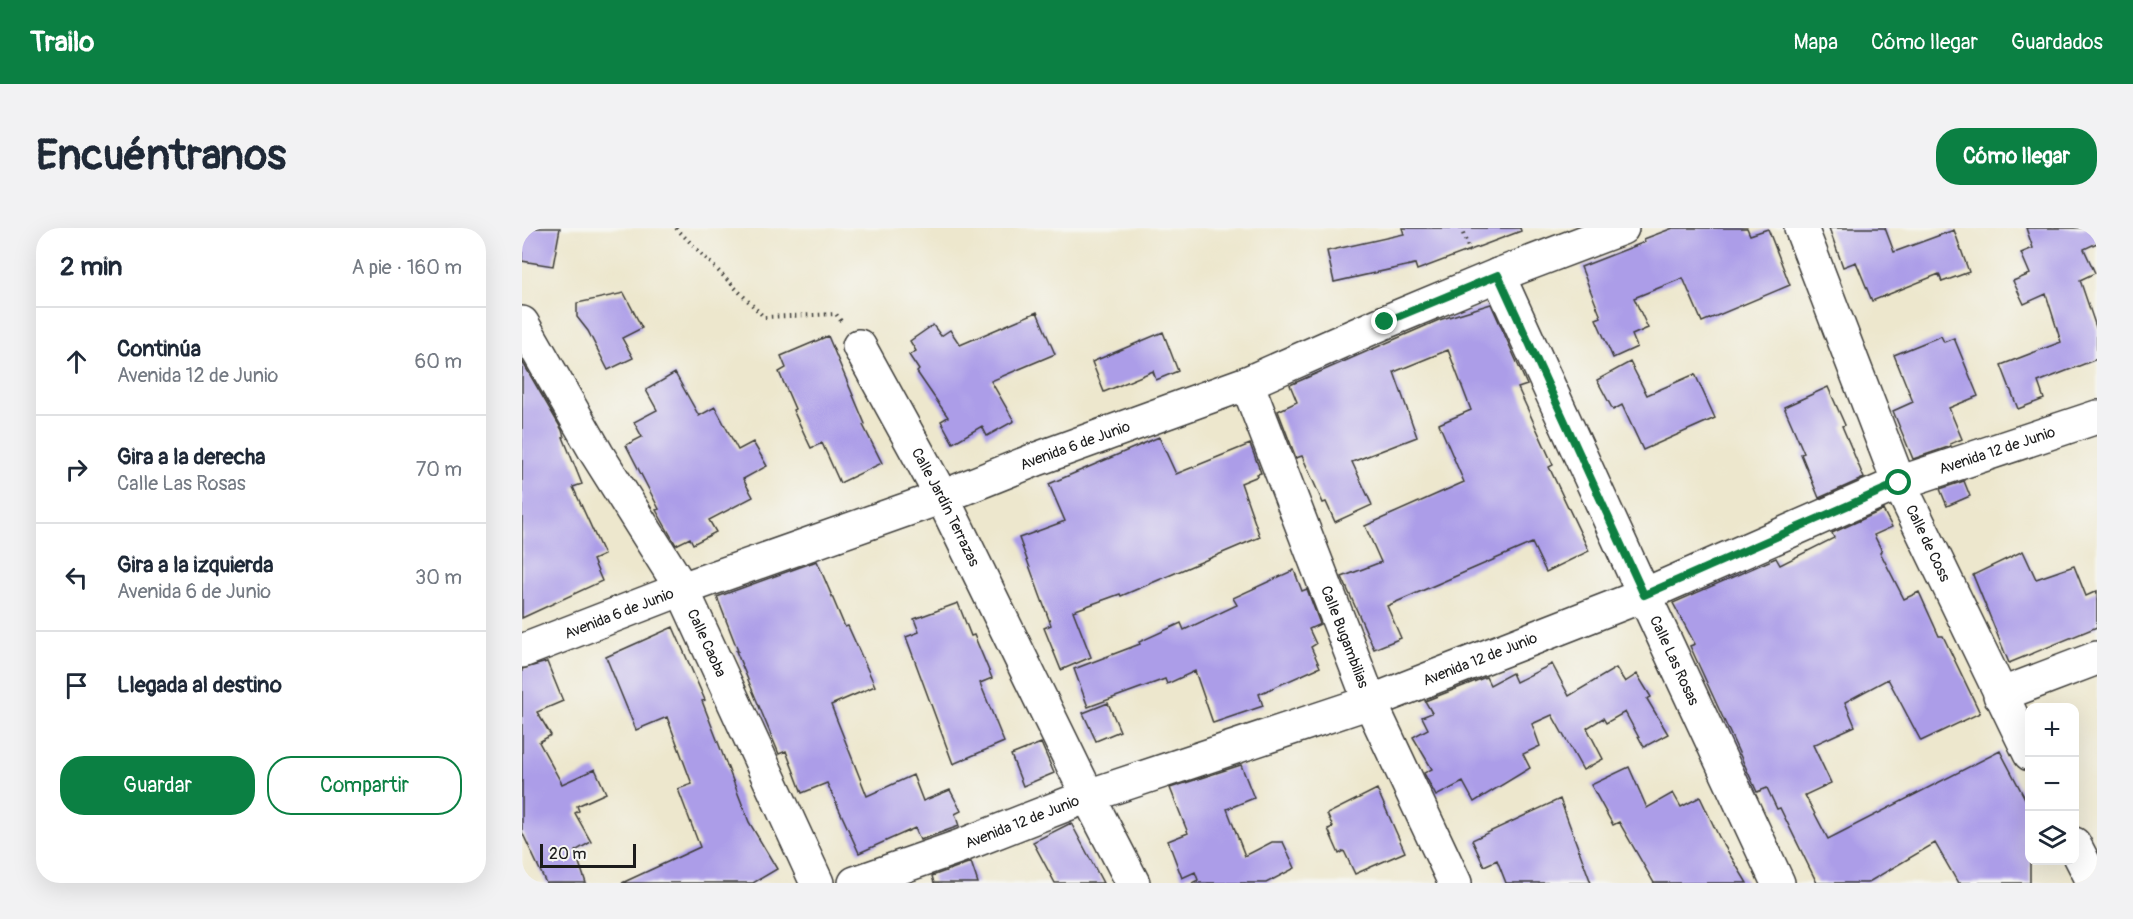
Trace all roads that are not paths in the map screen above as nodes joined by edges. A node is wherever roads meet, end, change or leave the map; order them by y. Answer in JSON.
{"nodes":[{"id":1,"x":1622,"y":228,"type":"edge"},
{"id":2,"x":1802,"y":228,"type":"edge"},
{"id":3,"x":1498,"y":275,"type":"junction"},
{"id":4,"x":522,"y":323,"type":"edge"},
{"id":5,"x":859,"y":346,"type":"road end"},
{"id":6,"x":1247,"y":383,"type":"junction"},
{"id":7,"x":2097,"y":417,"type":"edge"},
{"id":8,"x":1899,"y":483,"type":"junction"},
{"id":9,"x":942,"y":497,"type":"junction"},
{"id":10,"x":682,"y":590,"type":"junction"},
{"id":11,"x":1644,"y":595,"type":"junction"},
{"id":12,"x":522,"y":651,"type":"edge"},
{"id":13,"x":2097,"y":658,"type":"edge"},
{"id":14,"x":2000,"y":695,"type":"junction"},
{"id":15,"x":1370,"y":702,"type":"junction"},
{"id":16,"x":2025,"y":744,"type":"edge"},
{"id":17,"x":1088,"y":796,"type":"junction"},
{"id":18,"x":2079,"y":854,"type":"edge"},
{"id":19,"x":817,"y":883,"type":"edge"},
{"id":20,"x":855,"y":883,"type":"edge"},
{"id":21,"x":1133,"y":883,"type":"edge"},
{"id":22,"x":1455,"y":883,"type":"edge"},
{"id":23,"x":1778,"y":883,"type":"edge"},
{"id":24,"x":2094,"y":883,"type":"edge"}],
"edges":[{"from":1,"to":3,"type":"street","name":"Avenida 6 de Junio"},
{"from":2,"to":8,"type":"street","name":"Calle de Coss"},
{"from":3,"to":6,"type":"street","name":"Avenida 6 de Junio"},
{"from":3,"to":11,"type":"street","name":"Calle Las Rosas"},
{"from":4,"to":10,"type":"street","name":"Calle Caoba"},
{"from":5,"to":9,"type":"street","name":"Calle Jardín Terrazas"},
{"from":6,"to":9,"type":"street","name":"Avenida 6 de Junio"},
{"from":6,"to":15,"type":"street","name":"Calle Bugambilias"},
{"from":7,"to":8,"type":"street","name":"Avenida 12 de Junio"},
{"from":8,"to":11,"type":"street","name":"Avenida 12 de Junio"},
{"from":8,"to":14,"type":"street","name":"Calle de Coss"},
{"from":9,"to":10,"type":"street","name":"Avenida 6 de Junio"},
{"from":9,"to":17,"type":"street","name":"Calle Jardín Terrazas"},
{"from":10,"to":12,"type":"street","name":"Avenida 6 de Junio"},
{"from":10,"to":19,"type":"street","name":"Calle Caoba"},
{"from":11,"to":15,"type":"street","name":"Avenida 12 de Junio"},
{"from":11,"to":23,"type":"street","name":"Calle Las Rosas"},
{"from":13,"to":14,"type":"street"},
{"from":14,"to":16,"type":"street","name":"Calle de Coss"},
{"from":15,"to":17,"type":"street","name":"Avenida 12 de Junio"},
{"from":15,"to":22,"type":"street","name":"Calle Bugambilias"},
{"from":17,"to":20,"type":"street","name":"Avenida 12 de Junio"},
{"from":17,"to":21,"type":"street","name":"Calle Jardín Terrazas"},
{"from":18,"to":24,"type":"street"}]}
